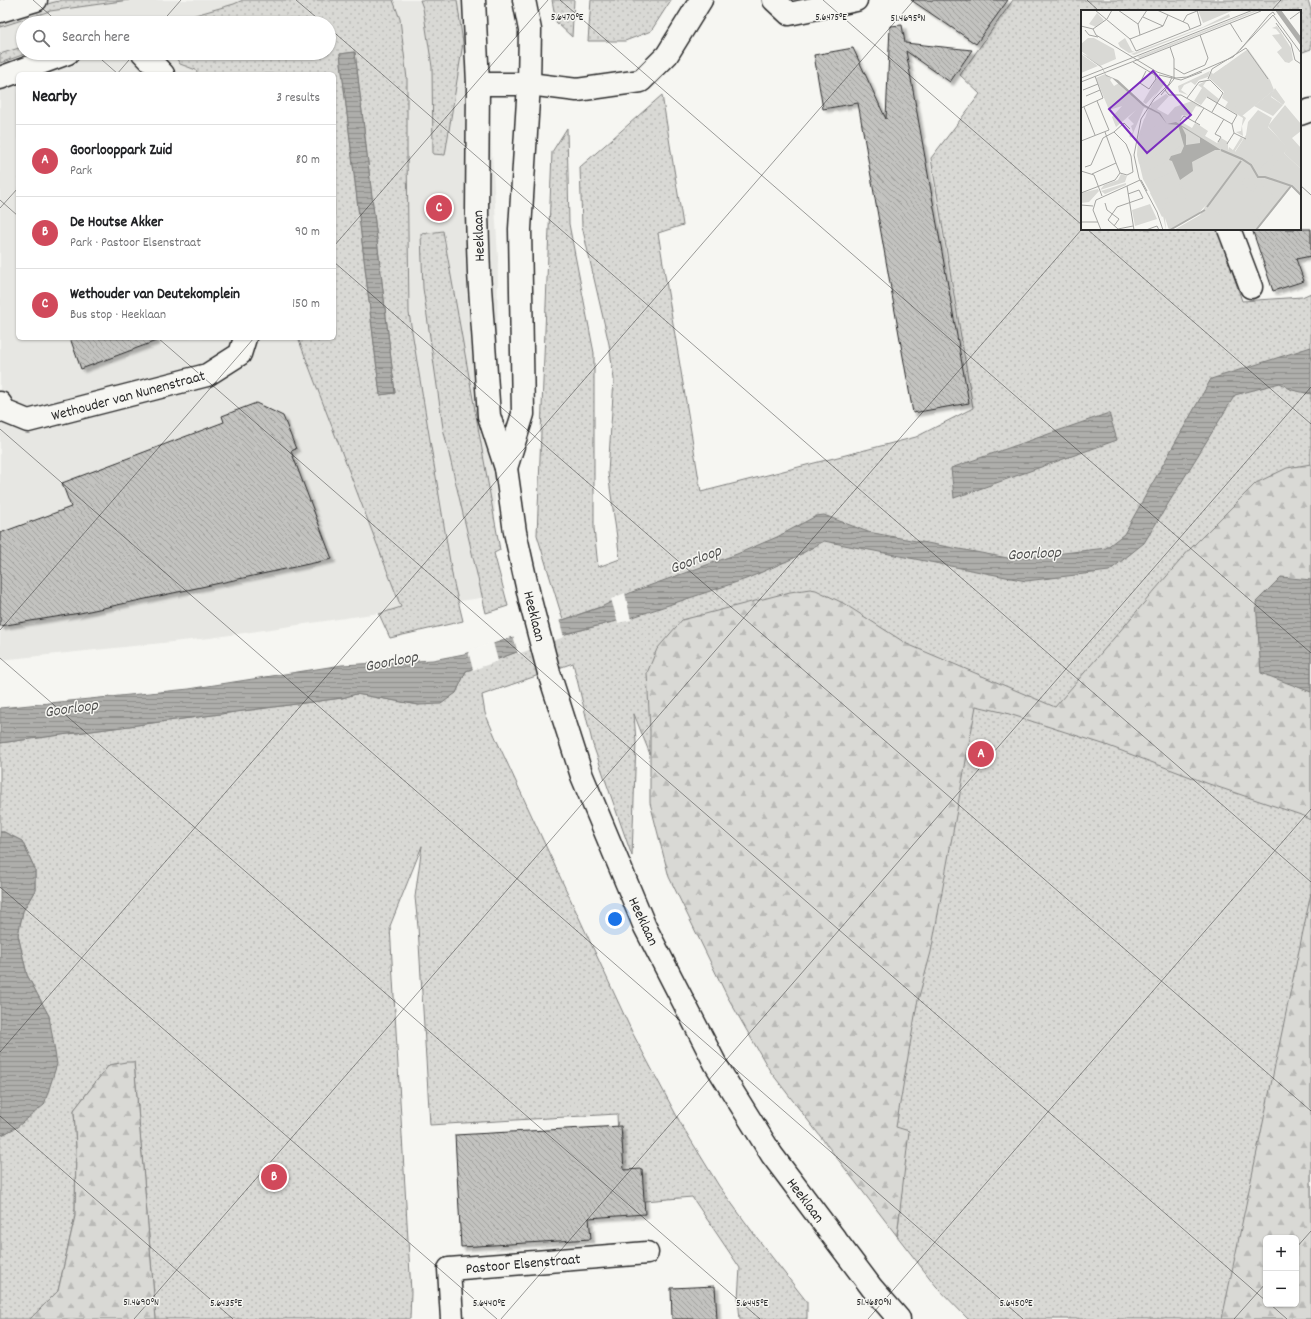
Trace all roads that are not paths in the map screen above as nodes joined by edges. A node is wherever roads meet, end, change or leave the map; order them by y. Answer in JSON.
{"nodes":[{"id":1,"x":36,"y":0,"type":"edge"},
{"id":2,"x":474,"y":0,"type":"edge"},
{"id":3,"x":524,"y":0,"type":"edge"},
{"id":4,"x":701,"y":0,"type":"edge"},
{"id":5,"x":774,"y":0,"type":"edge"},
{"id":6,"x":856,"y":0,"type":"edge"},
{"id":7,"x":0,"y":11,"type":"edge"},
{"id":8,"x":49,"y":60,"type":"edge"},
{"id":9,"x":150,"y":60,"type":"edge"},
{"id":10,"x":16,"y":72,"type":"edge"},
{"id":11,"x":16,"y":72,"type":"edge"},
{"id":12,"x":161,"y":72,"type":"edge"},
{"id":13,"x":0,"y":78,"type":"edge"},
{"id":14,"x":478,"y":84,"type":"junction"},
{"id":15,"x":529,"y":84,"type":"junction"},
{"id":16,"x":1311,"y":110,"type":"edge"},
{"id":17,"x":1301,"y":114,"type":"edge"},
{"id":18,"x":1229,"y":230,"type":"edge"},
{"id":19,"x":1251,"y":287,"type":"dead end"},
{"id":20,"x":244,"y":340,"type":"edge"},
{"id":21,"x":0,"y":403,"type":"edge"},
{"id":22,"x":506,"y":468,"type":"junction"},
{"id":23,"x":647,"y":1253,"type":"dead end"},
{"id":24,"x":452,"y":1319,"type":"edge"},
{"id":25,"x":899,"y":1319,"type":"edge"}],
"edges":[{"from":1,"to":7,"type":"main road"},
{"from":2,"to":14,"type":"main road","name":"Heeklaan"},
{"from":3,"to":15,"type":"main road","name":"Heeklaan"},
{"from":4,"to":15,"type":"main road"},
{"from":5,"to":6,"type":"main road"},
{"from":8,"to":10,"type":"main road"},
{"from":9,"to":12,"type":"main road"},
{"from":11,"to":13,"type":"main road"},
{"from":14,"to":15,"type":"main road"},
{"from":14,"to":22,"type":"main road","name":"Heeklaan"},
{"from":15,"to":22,"type":"main road","name":"Heeklaan"},
{"from":16,"to":17,"type":"main road"},
{"from":18,"to":19,"type":"main road"},
{"from":20,"to":21,"type":"main road","name":"Wethouder van Nunenstraat"},
{"from":22,"to":25,"type":"main road","name":"Heeklaan"},
{"from":23,"to":24,"type":"main road","name":"Pastoor Elsenstraat"}]}
